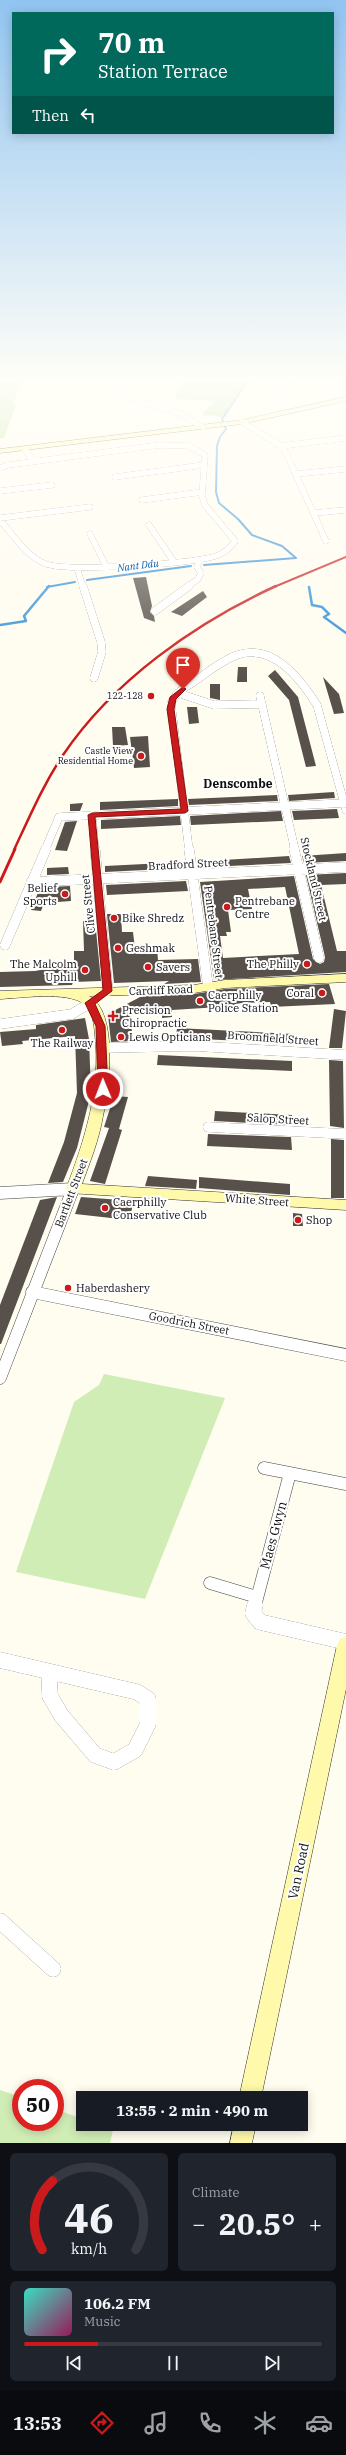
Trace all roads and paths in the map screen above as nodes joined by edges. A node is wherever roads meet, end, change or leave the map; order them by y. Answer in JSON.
{"nodes":[{"id":1,"x":203,"y":479,"type":"edge"},
{"id":2,"x":298,"y":479,"type":"edge"},
{"id":3,"x":52,"y":485,"type":"dead end"},
{"id":4,"x":0,"y":491,"type":"edge"},
{"id":5,"x":202,"y":492,"type":"junction"},
{"id":6,"x":142,"y":500,"type":"dead end"},
{"id":7,"x":90,"y":507,"type":"dead end"},
{"id":8,"x":346,"y":510,"type":"edge"},
{"id":9,"x":314,"y":513,"type":"junction"},
{"id":10,"x":0,"y":519,"type":"edge"},
{"id":11,"x":149,"y":525,"type":"dead end"},
{"id":12,"x":90,"y":534,"type":"dead end"},
{"id":13,"x":326,"y":541,"type":"dead end"},
{"id":14,"x":200,"y":560,"type":"junction"},
{"id":15,"x":174,"y":562,"type":"junction"},
{"id":16,"x":106,"y":566,"type":"junction"},
{"id":17,"x":77,"y":568,"type":"junction"},
{"id":18,"x":155,"y":611,"type":"dead end"},
{"id":19,"x":94,"y":678,"type":"dead end"},
{"id":20,"x":178,"y":693,"type":"junction"},
{"id":21,"x":260,"y":696,"type":"dead end"},
{"id":22,"x":262,"y":704,"type":"junction"},
{"id":23,"x":345,"y":805,"type":"edge"},
{"id":24,"x":285,"y":806,"type":"junction"},
{"id":25,"x":185,"y":811,"type":"junction"},
{"id":26,"x":92,"y":815,"type":"junction"},
{"id":27,"x":346,"y":867,"type":"edge"},
{"id":28,"x":300,"y":869,"type":"junction"},
{"id":29,"x":194,"y":874,"type":"junction"},
{"id":30,"x":98,"y":879,"type":"junction"},
{"id":31,"x":31,"y":882,"type":"junction"},
{"id":32,"x":5,"y":945,"type":"dead end"},
{"id":33,"x":319,"y":958,"type":"dead end"},
{"id":34,"x":346,"y":978,"type":"edge"},
{"id":35,"x":208,"y":986,"type":"junction"},
{"id":36,"x":108,"y":991,"type":"junction"},
{"id":37,"x":66,"y":994,"type":"junction"},
{"id":38,"x":0,"y":995,"type":"edge"},
{"id":39,"x":90,"y":1003,"type":"junction"},
{"id":40,"x":0,"y":1024,"type":"edge"},
{"id":41,"x":102,"y":1048,"type":"junction"},
{"id":42,"x":346,"y":1055,"type":"edge"},
{"id":43,"x":208,"y":1128,"type":"dead end"},
{"id":44,"x":346,"y":1134,"type":"edge"},
{"id":45,"x":73,"y":1189,"type":"junction"},
{"id":46,"x":0,"y":1193,"type":"edge"},
{"id":47,"x":346,"y":1205,"type":"edge"},
{"id":48,"x":32,"y":1292,"type":"junction"},
{"id":49,"x":346,"y":1355,"type":"edge"},
{"id":50,"x":0,"y":1378,"type":"edge"},
{"id":51,"x":264,"y":1468,"type":"dead end"},
{"id":52,"x":290,"y":1473,"type":"junction"},
{"id":53,"x":346,"y":1484,"type":"edge"},
{"id":54,"x":210,"y":1583,"type":"dead end"},
{"id":55,"x":257,"y":1597,"type":"junction"},
{"id":56,"x":346,"y":1647,"type":"edge"},
{"id":57,"x":0,"y":1660,"type":"edge"},
{"id":58,"x":49,"y":1672,"type":"junction"},
{"id":59,"x":0,"y":1921,"type":"edge"},
{"id":60,"x":53,"y":1968,"type":"dead end"},
{"id":61,"x":251,"y":2091,"type":"edge"},
{"id":62,"x":244,"y":2131,"type":"edge"},
{"id":63,"x":241,"y":2143,"type":"edge"}],
"edges":[{"from":1,"to":5,"type":"street"},
{"from":2,"to":9,"type":"street"},
{"from":3,"to":4,"type":"street"},
{"from":5,"to":6,"type":"street"},
{"from":5,"to":14,"type":"street"},
{"from":7,"to":10,"type":"street"},
{"from":8,"to":9,"type":"street"},
{"from":9,"to":13,"type":"street"},
{"from":10,"to":17,"type":"street"},
{"from":11,"to":15,"type":"street"},
{"from":12,"to":16,"type":"street"},
{"from":14,"to":15,"type":"street"},
{"from":14,"to":18,"type":"street"},
{"from":15,"to":16,"type":"street"},
{"from":16,"to":17,"type":"street"},
{"from":17,"to":19,"type":"street"},
{"from":20,"to":22,"type":"street"},
{"from":20,"to":23,"type":"street"},
{"from":20,"to":25,"type":"street","name":"Pentrebane Street"},
{"from":21,"to":22,"type":"street","name":"Stockland Street"},
{"from":22,"to":24,"type":"street","name":"Stockland Street"},
{"from":23,"to":24,"type":"street"},
{"from":24,"to":25,"type":"street"},
{"from":24,"to":28,"type":"street","name":"Stockland Street"},
{"from":25,"to":26,"type":"street"},
{"from":25,"to":29,"type":"street","name":"Pentrebane Street"},
{"from":26,"to":30,"type":"street","name":"Clive Street"},
{"from":26,"to":31,"type":"street"},
{"from":27,"to":28,"type":"street","name":"Bradford Street"},
{"from":28,"to":29,"type":"street","name":"Bradford Street"},
{"from":28,"to":33,"type":"street","name":"Stockland Street"},
{"from":29,"to":30,"type":"street","name":"Bradford Street"},
{"from":29,"to":35,"type":"street","name":"Pentrebane Street"},
{"from":30,"to":31,"type":"street","name":"Bradford Street"},
{"from":30,"to":36,"type":"street","name":"Clive Street"},
{"from":31,"to":32,"type":"street"},
{"from":34,"to":35,"type":"street","name":"Cardiff Road"},
{"from":35,"to":36,"type":"street","name":"Cardiff Road"},
{"from":36,"to":37,"type":"street","name":"Cardiff Road"},
{"from":36,"to":39,"type":"street"},
{"from":37,"to":38,"type":"street","name":"Cardiff Road"},
{"from":37,"to":39,"type":"street"},
{"from":39,"to":40,"type":"street"},
{"from":39,"to":41,"type":"street","name":"Bartlett Street"},
{"from":41,"to":42,"type":"street","name":"Broomfield Street"},
{"from":41,"to":45,"type":"street","name":"Bartlett Street"},
{"from":43,"to":44,"type":"street","name":"Salop Street"},
{"from":45,"to":46,"type":"street","name":"White Street"},
{"from":45,"to":47,"type":"street","name":"White Street"},
{"from":45,"to":48,"type":"street","name":"Bartlett Street"},
{"from":48,"to":49,"type":"street","name":"Goodrich Street"},
{"from":48,"to":50,"type":"street","name":"Bartlett Street"},
{"from":51,"to":52,"type":"street"},
{"from":52,"to":53,"type":"street"},
{"from":52,"to":55,"type":"street","name":"Maes Gwyn"},
{"from":54,"to":55,"type":"street"},
{"from":55,"to":56,"type":"street","name":"Maes Gwyn"},
{"from":56,"to":61,"type":"street","name":"Van Road"},
{"from":57,"to":58,"type":"street"},
{"from":58,"to":58,"type":"street"},
{"from":59,"to":60,"type":"street"},
{"from":62,"to":63,"type":"street"}]}
